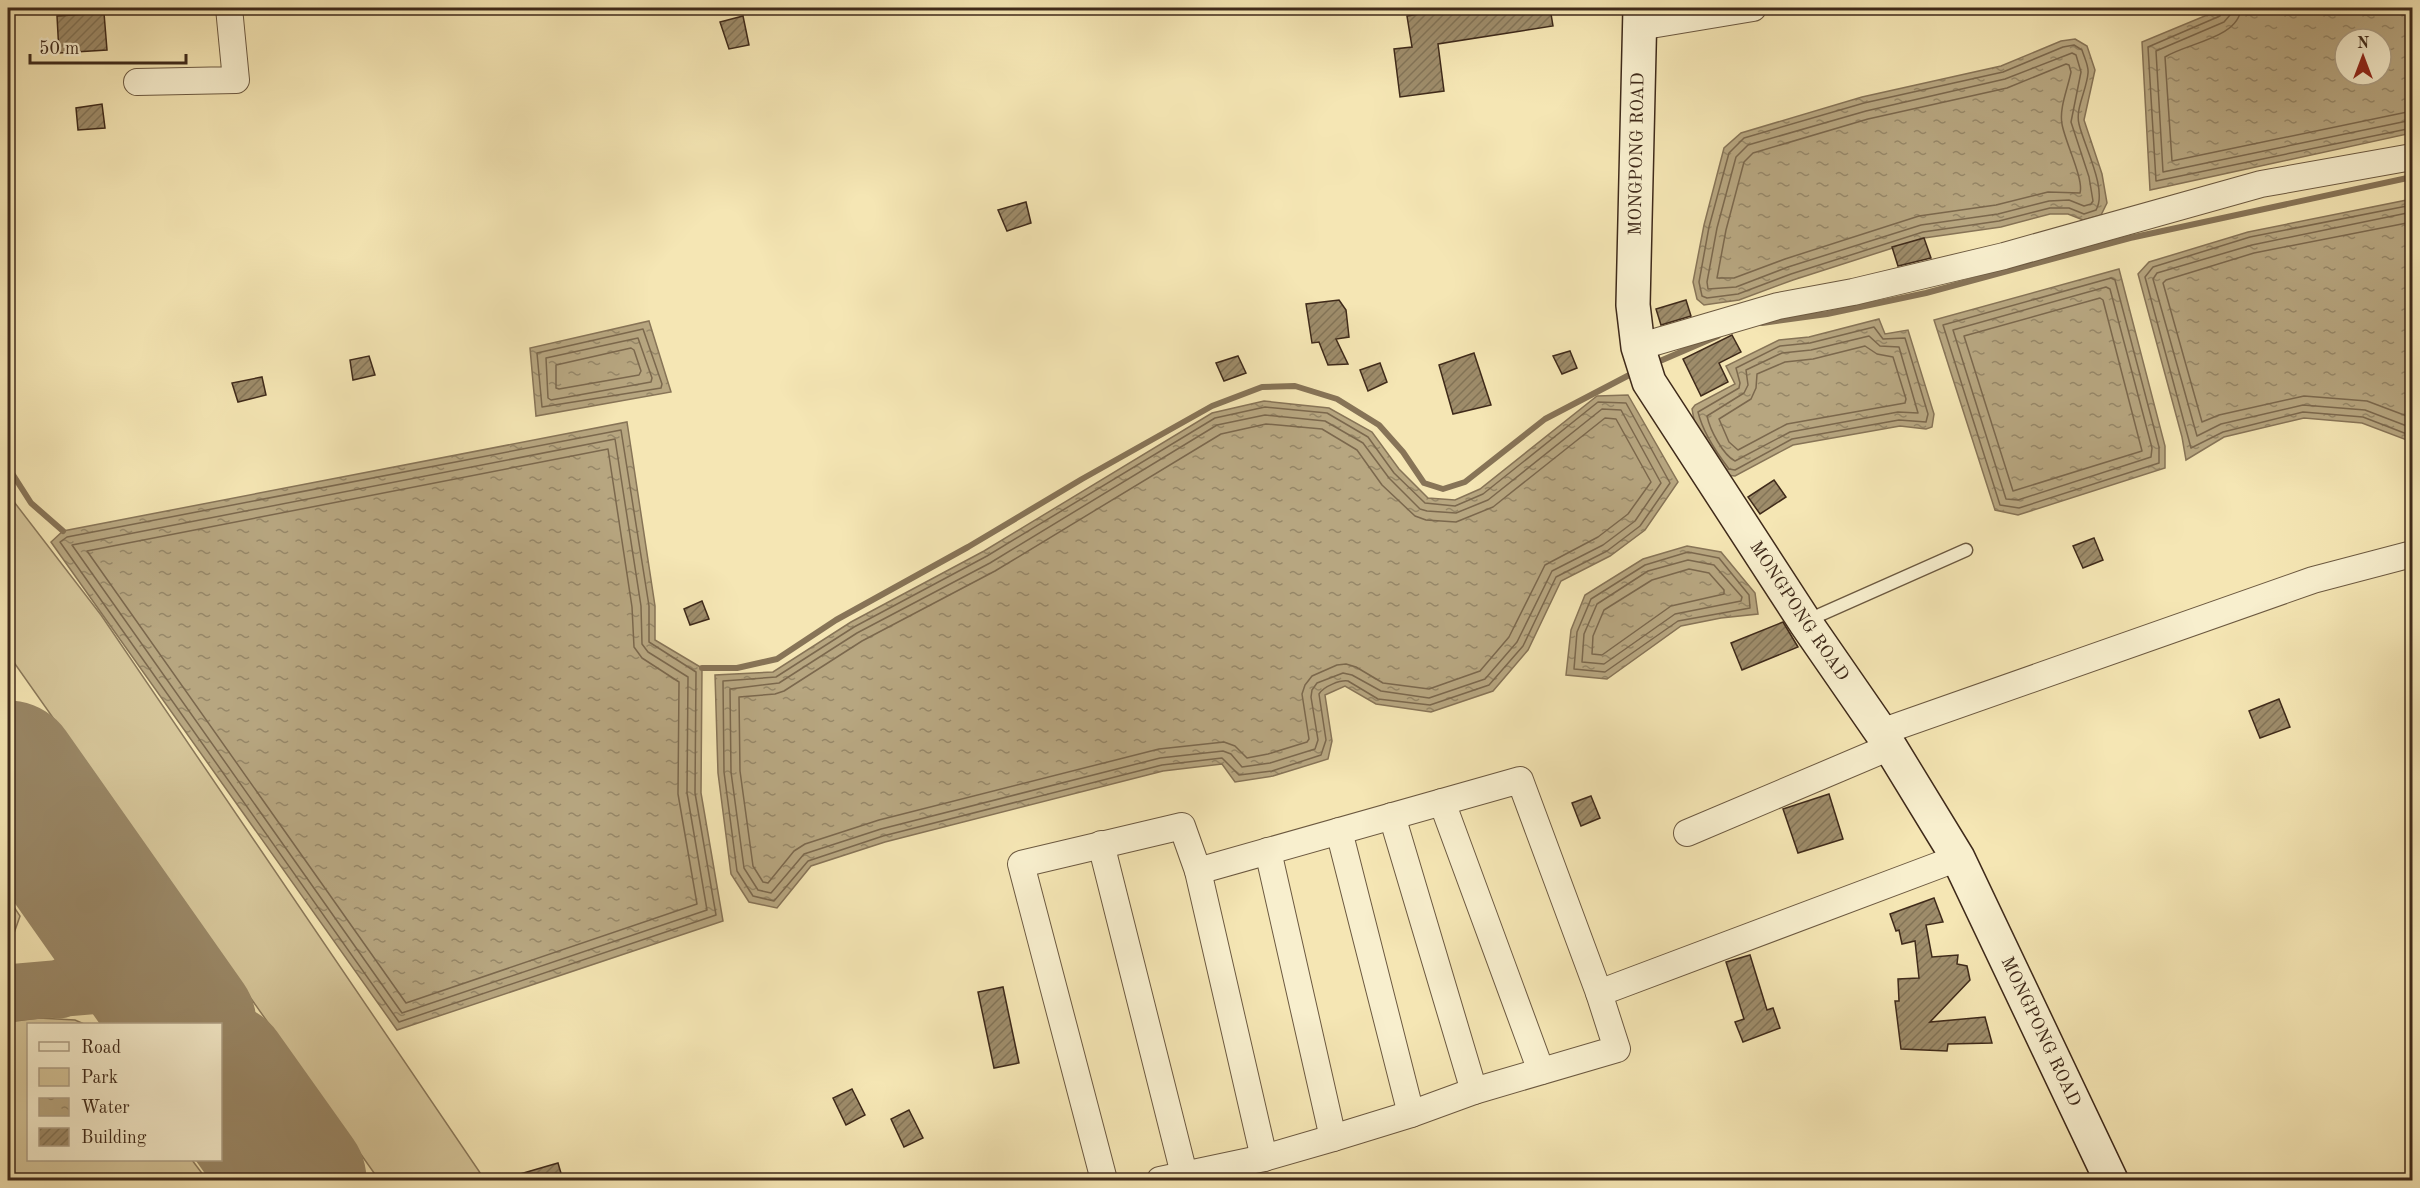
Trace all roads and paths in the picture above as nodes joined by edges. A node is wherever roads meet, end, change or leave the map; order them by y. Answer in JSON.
{"nodes":[{"id":1,"x":230,"y":8,"type":"edge"},
{"id":2,"x":1753,"y":8,"type":"edge"},
{"id":3,"x":1640,"y":17,"type":"edge"},
{"id":4,"x":137,"y":82,"type":"dead end"},
{"id":5,"x":2412,"y":157,"type":"edge"},
{"id":6,"x":1638,"y":347,"type":"junction"},
{"id":7,"x":1966,"y":550,"type":"dead end"},
{"id":8,"x":2412,"y":554,"type":"edge"},
{"id":9,"x":1805,"y":622,"type":"junction"},
{"id":10,"x":1886,"y":740,"type":"junction"},
{"id":11,"x":1442,"y":802,"type":"junction"},
{"id":12,"x":1392,"y":816,"type":"junction"},
{"id":13,"x":1340,"y":831,"type":"junction"},
{"id":14,"x":1688,"y":833,"type":"dead end"},
{"id":15,"x":1101,"y":844,"type":"junction"},
{"id":16,"x":1268,"y":851,"type":"junction"},
{"id":17,"x":1958,"y":858,"type":"junction"},
{"id":18,"x":1198,"y":871,"type":"junction"},
{"id":19,"x":1599,"y":993,"type":"junction"},
{"id":20,"x":1541,"y":1071,"type":"junction"},
{"id":21,"x":1474,"y":1091,"type":"junction"},
{"id":22,"x":1411,"y":1114,"type":"junction"},
{"id":23,"x":1333,"y":1138,"type":"junction"},
{"id":24,"x":1264,"y":1158,"type":"junction"},
{"id":25,"x":1172,"y":1177,"type":"edge"},
{"id":26,"x":1104,"y":1180,"type":"edge"},
{"id":27,"x":2111,"y":1180,"type":"edge"}],
"edges":[{"from":1,"to":4,"type":"street"},
{"from":2,"to":3,"type":"street"},
{"from":3,"to":6,"type":"main road","name":"MONGPONG ROAD"},
{"from":5,"to":6,"type":"street"},
{"from":6,"to":9,"type":"main road","name":"MONGPONG ROAD"},
{"from":7,"to":9,"type":"lane"},
{"from":8,"to":10,"type":"street"},
{"from":9,"to":10,"type":"main road","name":"MONGPONG ROAD"},
{"from":10,"to":14,"type":"street"},
{"from":10,"to":17,"type":"main road","name":"MONGPONG ROAD"},
{"from":11,"to":12,"type":"street"},
{"from":11,"to":19,"type":"street"},
{"from":11,"to":20,"type":"street"},
{"from":12,"to":13,"type":"street"},
{"from":12,"to":21,"type":"street"},
{"from":13,"to":16,"type":"street"},
{"from":13,"to":22,"type":"street"},
{"from":15,"to":18,"type":"street"},
{"from":15,"to":25,"type":"street"},
{"from":15,"to":26,"type":"street"},
{"from":16,"to":18,"type":"street"},
{"from":16,"to":23,"type":"street"},
{"from":17,"to":19,"type":"street"},
{"from":17,"to":27,"type":"main road","name":"MONGPONG ROAD"},
{"from":18,"to":24,"type":"street"},
{"from":19,"to":20,"type":"street"},
{"from":20,"to":21,"type":"street"},
{"from":21,"to":22,"type":"street"},
{"from":22,"to":23,"type":"street"},
{"from":23,"to":24,"type":"street"},
{"from":24,"to":25,"type":"street"}]}
